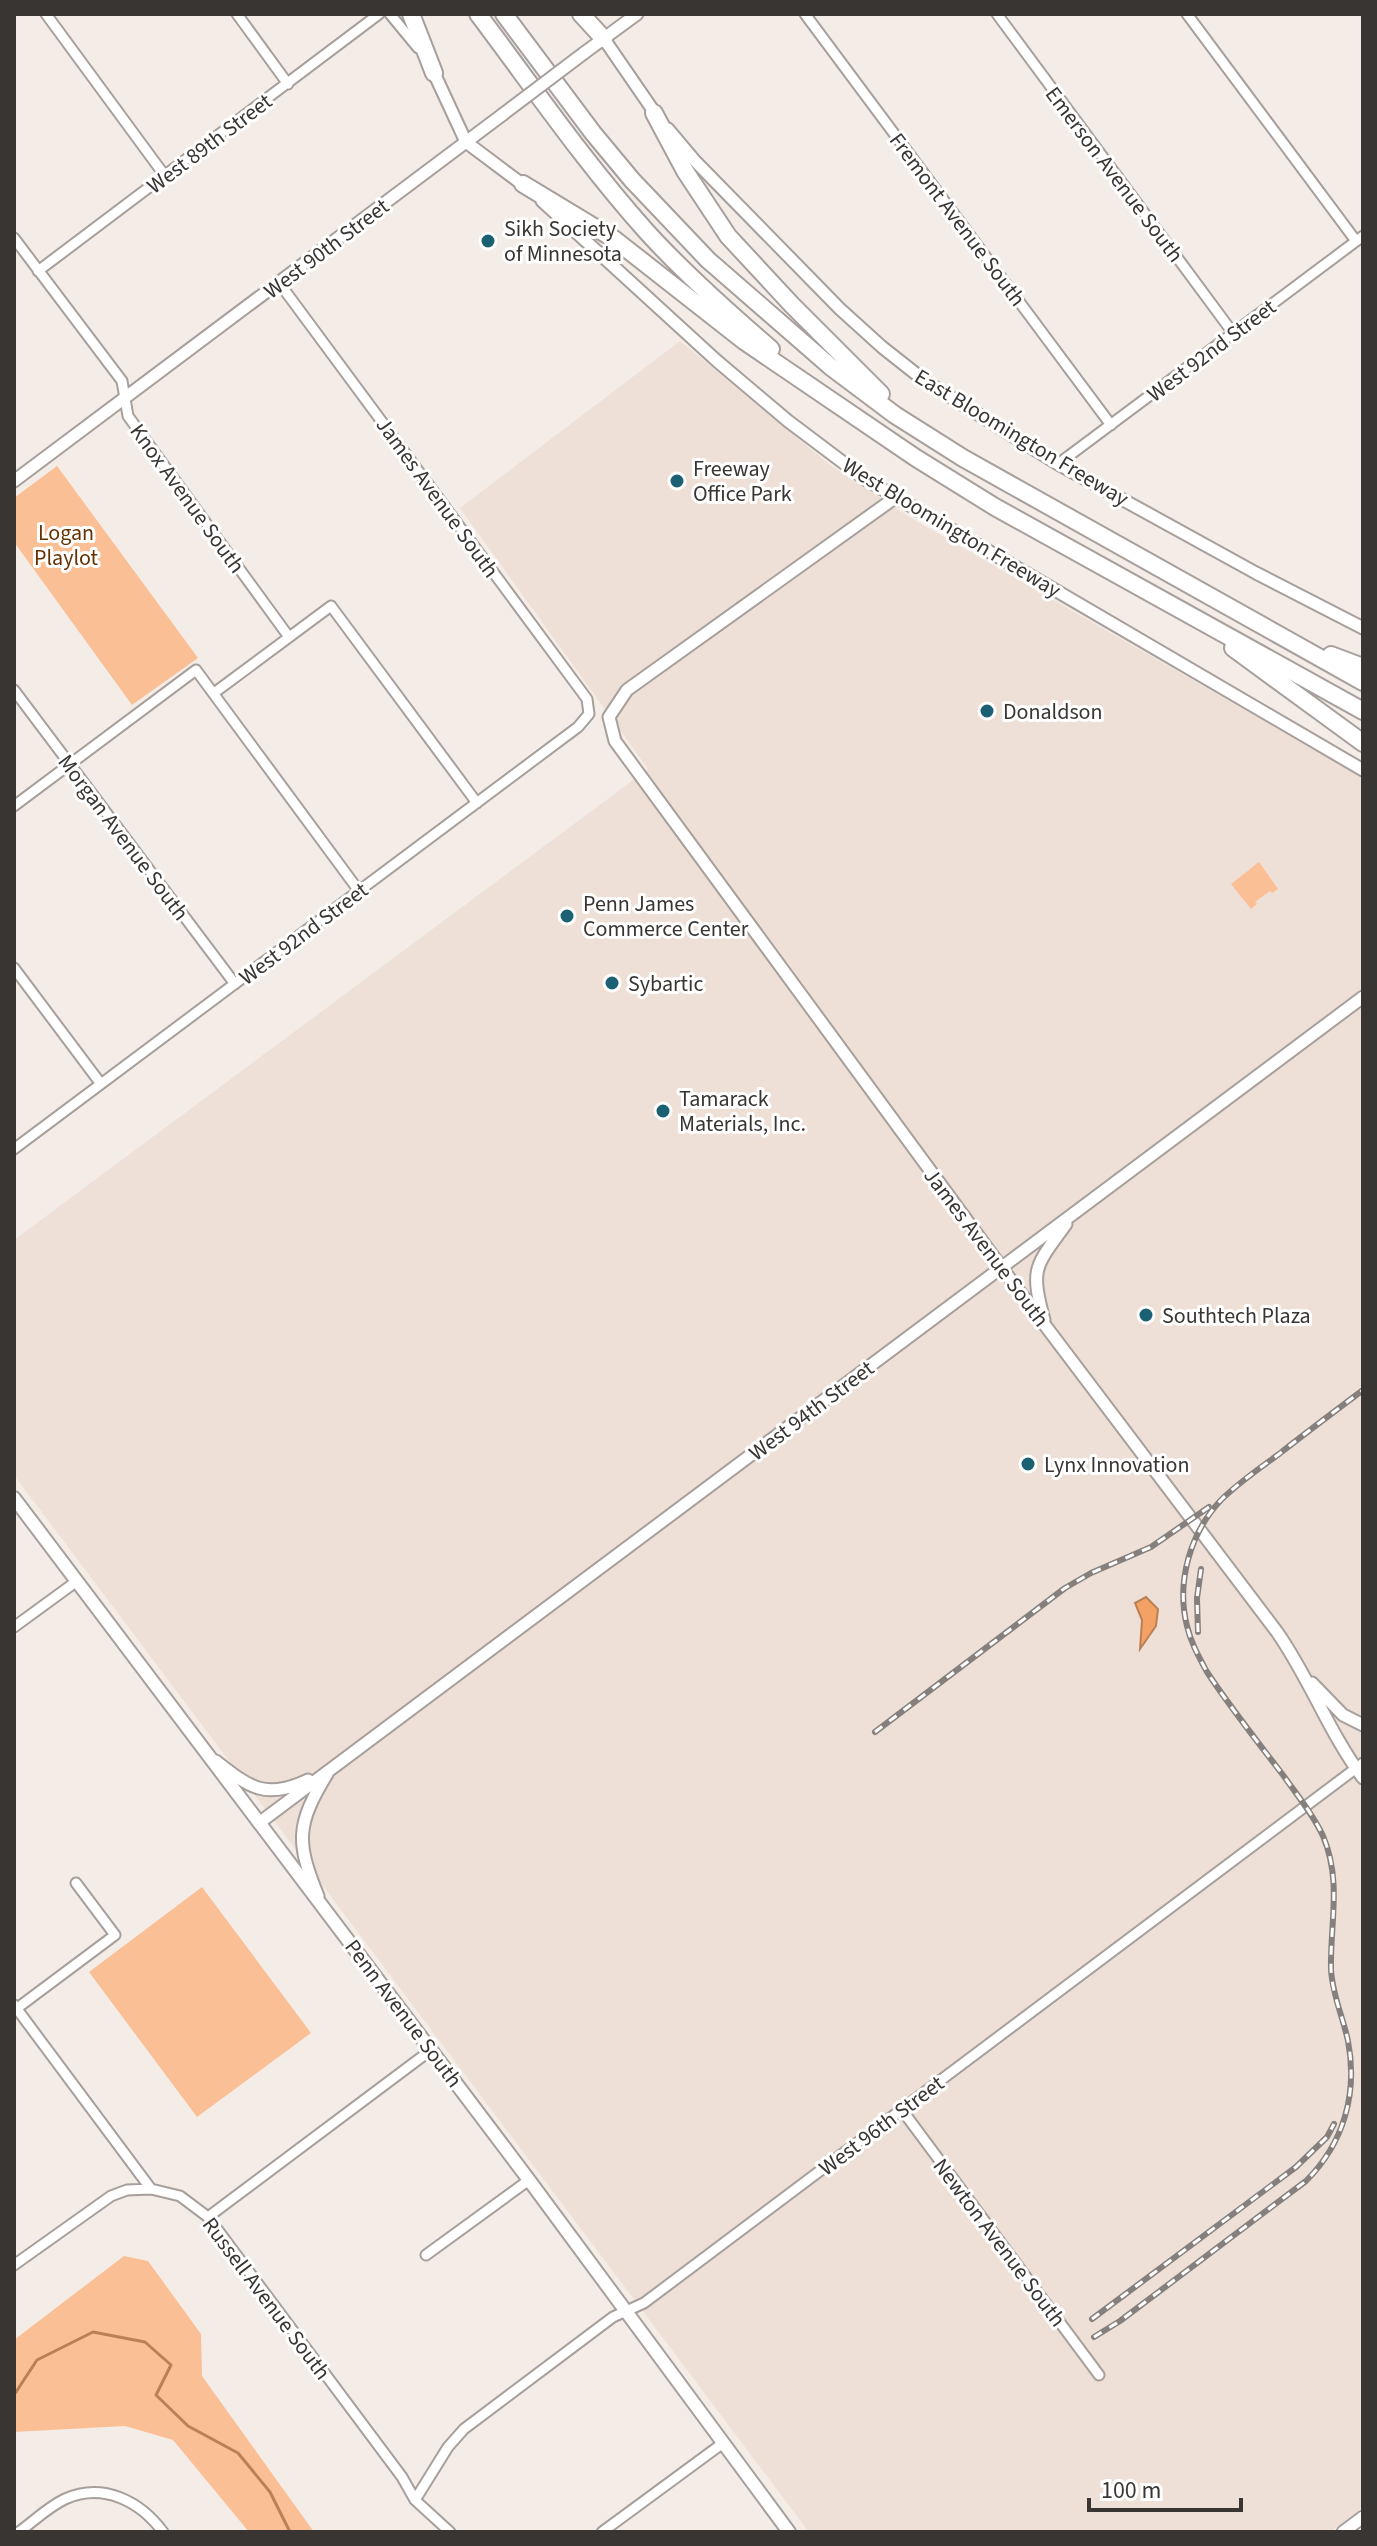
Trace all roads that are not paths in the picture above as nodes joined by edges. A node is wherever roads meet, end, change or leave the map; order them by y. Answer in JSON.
{"nodes":[{"id":1,"x":46,"y":14,"type":"edge"},
{"id":2,"x":237,"y":14,"type":"edge"},
{"id":3,"x":379,"y":14,"type":"edge"},
{"id":4,"x":390,"y":14,"type":"edge"},
{"id":5,"x":411,"y":14,"type":"edge"},
{"id":6,"x":478,"y":14,"type":"edge"},
{"id":7,"x":504,"y":14,"type":"edge"},
{"id":8,"x":581,"y":14,"type":"edge"},
{"id":9,"x":637,"y":14,"type":"edge"},
{"id":10,"x":805,"y":14,"type":"edge"},
{"id":11,"x":997,"y":14,"type":"edge"},
{"id":12,"x":1187,"y":14,"type":"edge"},
{"id":13,"x":604,"y":39,"type":"junction"},
{"id":14,"x":434,"y":73,"type":"junction"},
{"id":15,"x":288,"y":84,"type":"junction"},
{"id":16,"x":654,"y":113,"type":"junction"},
{"id":17,"x":466,"y":142,"type":"junction"},
{"id":18,"x":165,"y":176,"type":"junction"},
{"id":19,"x":523,"y":184,"type":"junction"},
{"id":20,"x":14,"y":238,"type":"edge"},
{"id":21,"x":1360,"y":239,"type":"edge"},
{"id":22,"x":38,"y":271,"type":"junction"},
{"id":23,"x":280,"y":284,"type":"junction"},
{"id":24,"x":1233,"y":333,"type":"junction"},
{"id":25,"x":125,"y":398,"type":"junction"},
{"id":26,"x":833,"y":402,"type":"junction"},
{"id":27,"x":1111,"y":425,"type":"junction"},
{"id":28,"x":913,"y":426,"type":"junction"},
{"id":29,"x":1058,"y":464,"type":"junction"},
{"id":30,"x":14,"y":481,"type":"edge"},
{"id":31,"x":896,"y":497,"type":"junction"},
{"id":32,"x":1173,"y":605,"type":"junction"},
{"id":33,"x":1363,"y":628,"type":"edge"},
{"id":34,"x":289,"y":637,"type":"junction"},
{"id":35,"x":1286,"y":639,"type":"junction"},
{"id":36,"x":1363,"y":667,"type":"edge"},
{"id":37,"x":1363,"y":682,"type":"edge"},
{"id":38,"x":14,"y":690,"type":"edge"},
{"id":39,"x":214,"y":693,"type":"junction"},
{"id":40,"x":1363,"y":711,"type":"edge"},
{"id":41,"x":589,"y":714,"type":"joint"},
{"id":42,"x":1363,"y":743,"type":"edge"},
{"id":43,"x":70,"y":764,"type":"junction"},
{"id":44,"x":1363,"y":770,"type":"edge"},
{"id":45,"x":477,"y":803,"type":"junction"},
{"id":46,"x":14,"y":806,"type":"edge"},
{"id":47,"x":359,"y":891,"type":"junction"},
{"id":48,"x":14,"y":968,"type":"edge"},
{"id":49,"x":235,"y":984,"type":"junction"},
{"id":50,"x":1363,"y":997,"type":"edge"},
{"id":51,"x":101,"y":1084,"type":"junction"},
{"id":52,"x":14,"y":1149,"type":"edge"},
{"id":53,"x":1074,"y":1214,"type":"junction"},
{"id":54,"x":1001,"y":1267,"type":"junction"},
{"id":55,"x":1045,"y":1325,"type":"junction"},
{"id":56,"x":14,"y":1498,"type":"edge"},
{"id":57,"x":77,"y":1581,"type":"junction"},
{"id":58,"x":14,"y":1627,"type":"edge"},
{"id":59,"x":1304,"y":1674,"type":"junction"},
{"id":60,"x":1363,"y":1725,"type":"edge"},
{"id":61,"x":212,"y":1757,"type":"junction"},
{"id":62,"x":330,"y":1770,"type":"junction"},
{"id":63,"x":1361,"y":1770,"type":"edge"},
{"id":64,"x":259,"y":1823,"type":"junction"},
{"id":65,"x":76,"y":1883,"type":"dead end"},
{"id":66,"x":320,"y":1901,"type":"junction"},
{"id":67,"x":15,"y":2007,"type":"edge"},
{"id":68,"x":431,"y":2050,"type":"junction"},
{"id":69,"x":902,"y":2110,"type":"junction"},
{"id":70,"x":529,"y":2180,"type":"junction"},
{"id":71,"x":151,"y":2189,"type":"junction"},
{"id":72,"x":208,"y":2217,"type":"junction"},
{"id":73,"x":426,"y":2255,"type":"dead end"},
{"id":74,"x":15,"y":2263,"type":"edge"},
{"id":75,"x":625,"y":2312,"type":"junction"},
{"id":76,"x":1099,"y":2375,"type":"dead end"},
{"id":77,"x":723,"y":2443,"type":"junction"},
{"id":78,"x":415,"y":2500,"type":"junction"},
{"id":79,"x":1363,"y":2517,"type":"edge"},
{"id":80,"x":19,"y":2532,"type":"edge"},
{"id":81,"x":163,"y":2532,"type":"edge"},
{"id":82,"x":450,"y":2532,"type":"edge"},
{"id":83,"x":602,"y":2532,"type":"edge"},
{"id":84,"x":789,"y":2532,"type":"edge"},
{"id":85,"x":1343,"y":2532,"type":"edge"}],
"edges":[{"from":1,"to":18,"type":"street"},
{"from":2,"to":15,"type":"street"},
{"from":3,"to":15,"type":"street","name":"West 89th Street"},
{"from":4,"to":14,"type":"street"},
{"from":5,"to":14,"type":"highway"},
{"from":6,"to":26,"type":"highway"},
{"from":7,"to":28,"type":"highway"},
{"from":8,"to":13,"type":"highway"},
{"from":9,"to":13,"type":"street","name":"West 90th Street"},
{"from":10,"to":27,"type":"street","name":"Fremont Avenue South"},
{"from":11,"to":24,"type":"street","name":"Emerson Avenue South"},
{"from":12,"to":21,"type":"street"},
{"from":13,"to":16,"type":"street","name":"East Bloomington Freeway"},
{"from":13,"to":17,"type":"street","name":"West 90th Street","bridge":true},
{"from":14,"to":17,"type":"street"},
{"from":15,"to":18,"type":"street","name":"West 89th Street"},
{"from":16,"to":28,"type":"highway"},
{"from":16,"to":29,"type":"street","name":"East Bloomington Freeway"},
{"from":17,"to":19,"type":"street","name":"West Bloomington Freeway"},
{"from":17,"to":23,"type":"street","name":"West 90th Street"},
{"from":18,"to":22,"type":"street","name":"West 89th Street"},
{"from":19,"to":26,"type":"highway"},
{"from":19,"to":31,"type":"street","name":"West Bloomington Freeway"},
{"from":20,"to":22,"type":"street","name":"Knox Avenue South"},
{"from":21,"to":24,"type":"street","name":"West 92nd Street"},
{"from":22,"to":25,"type":"street","name":"Knox Avenue South"},
{"from":23,"to":25,"type":"street","name":"West 90th Street"},
{"from":23,"to":41,"type":"street","name":"James Avenue South"},
{"from":24,"to":27,"type":"street","name":"West 92nd Street"},
{"from":25,"to":30,"type":"street","name":"West 90th Street"},
{"from":25,"to":34,"type":"street","name":"Knox Avenue South"},
{"from":26,"to":32,"type":"highway"},
{"from":27,"to":29,"type":"street","name":"West 92nd Street"},
{"from":28,"to":35,"type":"highway"},
{"from":29,"to":33,"type":"street","name":"East Bloomington Freeway"},
{"from":31,"to":44,"type":"street","name":"West Bloomington Freeway"},
{"from":31,"to":54,"type":"street","name":"James Avenue South"},
{"from":32,"to":40,"type":"highway"},
{"from":32,"to":42,"type":"highway"},
{"from":34,"to":39,"type":"street"},
{"from":34,"to":45,"type":"street"},
{"from":35,"to":36,"type":"highway"},
{"from":35,"to":37,"type":"highway"},
{"from":38,"to":43,"type":"street","name":"Morgan Avenue South"},
{"from":39,"to":43,"type":"street"},
{"from":39,"to":47,"type":"street"},
{"from":41,"to":45,"type":"street","name":"West 92nd Street"},
{"from":43,"to":46,"type":"street"},
{"from":43,"to":49,"type":"street","name":"Morgan Avenue South"},
{"from":45,"to":47,"type":"street","name":"West 92nd Street"},
{"from":47,"to":49,"type":"street","name":"West 92nd Street"},
{"from":48,"to":51,"type":"street"},
{"from":49,"to":51,"type":"street","name":"West 92nd Street"},
{"from":50,"to":53,"type":"street","name":"West 94th Street"},
{"from":51,"to":52,"type":"street","name":"West 92nd Street"},
{"from":53,"to":54,"type":"street","name":"West 94th Street"},
{"from":53,"to":55,"type":"street"},
{"from":54,"to":55,"type":"street","name":"James Avenue South"},
{"from":54,"to":62,"type":"street","name":"West 94th Street"},
{"from":55,"to":59,"type":"street","name":"James Avenue South"},
{"from":56,"to":57,"type":"main road","name":"Penn Avenue South"},
{"from":57,"to":58,"type":"street"},
{"from":57,"to":61,"type":"main road","name":"Penn Avenue South"},
{"from":59,"to":60,"type":"street"},
{"from":59,"to":63,"type":"street","name":"James Avenue South"},
{"from":61,"to":62,"type":"street"},
{"from":61,"to":64,"type":"main road","name":"Penn Avenue South"},
{"from":62,"to":64,"type":"street","name":"West 94th Street"},
{"from":62,"to":66,"type":"street"},
{"from":63,"to":69,"type":"street","name":"West 96th Street"},
{"from":64,"to":66,"type":"main road","name":"Penn Avenue South"},
{"from":65,"to":67,"type":"street"},
{"from":66,"to":68,"type":"main road","name":"Penn Avenue South"},
{"from":67,"to":71,"type":"street"},
{"from":68,"to":70,"type":"main road","name":"Penn Avenue South"},
{"from":68,"to":72,"type":"street"},
{"from":69,"to":75,"type":"street","name":"West 96th Street"},
{"from":69,"to":76,"type":"street","name":"Newton Avenue South"},
{"from":70,"to":73,"type":"street"},
{"from":70,"to":75,"type":"main road","name":"Penn Avenue South"},
{"from":71,"to":72,"type":"street","name":"Russell Avenue South"},
{"from":71,"to":74,"type":"street"},
{"from":72,"to":78,"type":"street","name":"Russell Avenue South"},
{"from":75,"to":77,"type":"main road","name":"Penn Avenue South"},
{"from":75,"to":78,"type":"street","name":"West 96th Street"},
{"from":77,"to":83,"type":"street"},
{"from":77,"to":84,"type":"main road","name":"Penn Avenue South"},
{"from":78,"to":82,"type":"street","name":"Russell Avenue South"},
{"from":79,"to":85,"type":"street"},
{"from":80,"to":81,"type":"street"}]}
